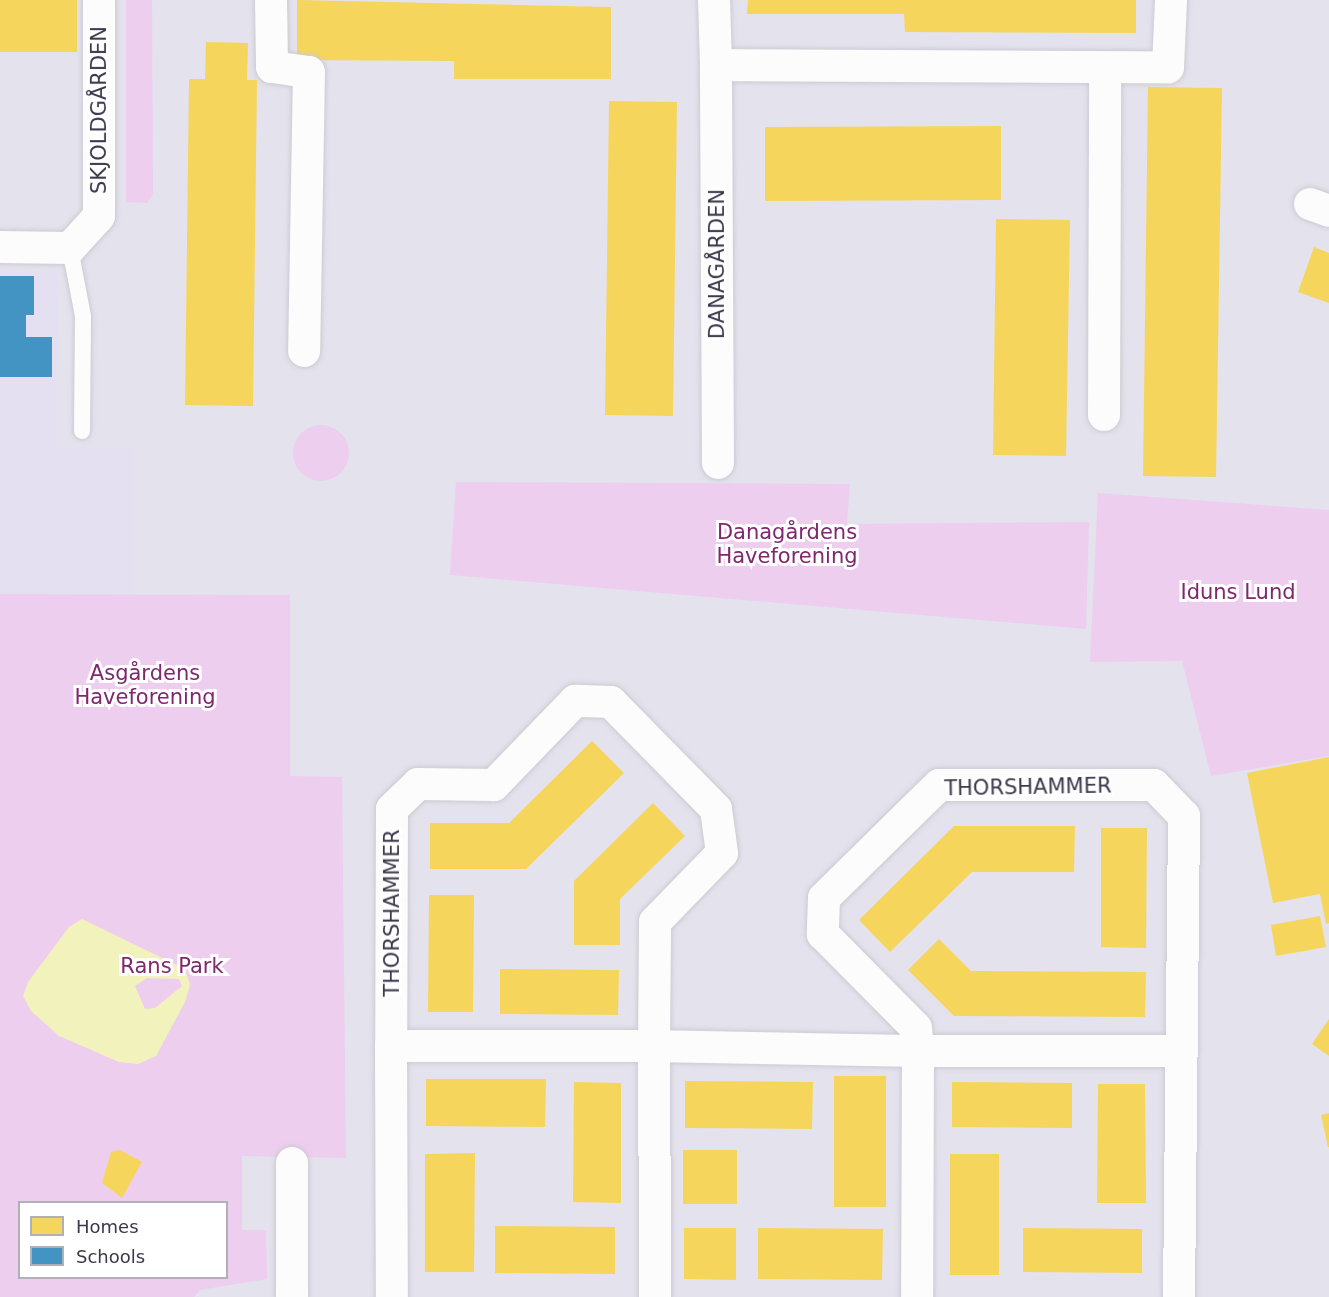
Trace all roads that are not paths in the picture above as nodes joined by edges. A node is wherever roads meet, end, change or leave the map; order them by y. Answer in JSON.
{"nodes":[{"id":1,"x":99,"y":0,"type":"edge"},
{"id":2,"x":270,"y":0,"type":"edge"},
{"id":3,"x":714,"y":0,"type":"edge"},
{"id":4,"x":1171,"y":0,"type":"edge"},
{"id":5,"x":716,"y":65,"type":"junction"},
{"id":6,"x":1105,"y":70,"type":"junction"},
{"id":7,"x":0,"y":247,"type":"edge"},
{"id":8,"x":70,"y":248,"type":"junction"},
{"id":9,"x":304,"y":351,"type":"dead end"},
{"id":10,"x":1104,"y":415,"type":"dead end"},
{"id":11,"x":82,"y":430,"type":"dead end"},
{"id":12,"x":718,"y":463,"type":"dead end"},
{"id":13,"x":392,"y":1046,"type":"junction"},
{"id":14,"x":654,"y":1046,"type":"junction"},
{"id":15,"x":918,"y":1051,"type":"junction"},
{"id":16,"x":1181,"y":1051,"type":"junction"},
{"id":17,"x":292,"y":1163,"type":"dead end"},
{"id":18,"x":292,"y":1297,"type":"edge"},
{"id":19,"x":392,"y":1297,"type":"edge"},
{"id":20,"x":655,"y":1297,"type":"edge"},
{"id":21,"x":917,"y":1297,"type":"edge"},
{"id":22,"x":1179,"y":1297,"type":"edge"}],
"edges":[{"from":1,"to":8,"type":"street","name":"SKJOLDGÅRDEN"},
{"from":2,"to":9,"type":"street"},
{"from":3,"to":5,"type":"street","name":"DANAGÅRDEN"},
{"from":4,"to":6,"type":"street"},
{"from":5,"to":6,"type":"street"},
{"from":5,"to":12,"type":"street","name":"DANAGÅRDEN"},
{"from":6,"to":10,"type":"street"},
{"from":7,"to":8,"type":"street"},
{"from":8,"to":11,"type":"lane"},
{"from":13,"to":14,"type":"street"},
{"from":13,"to":14,"type":"street","name":"THORSHAMMER"},
{"from":13,"to":19,"type":"street","name":"THORSHAMMER"},
{"from":14,"to":15,"type":"street"},
{"from":14,"to":20,"type":"street","name":"THORSHAMMER"},
{"from":15,"to":16,"type":"street"},
{"from":15,"to":16,"type":"street","name":"THORSHAMMER"},
{"from":15,"to":21,"type":"street","name":"THORSHAMMER"},
{"from":16,"to":22,"type":"street","name":"THORSHAMMER"},
{"from":17,"to":18,"type":"street"}]}
